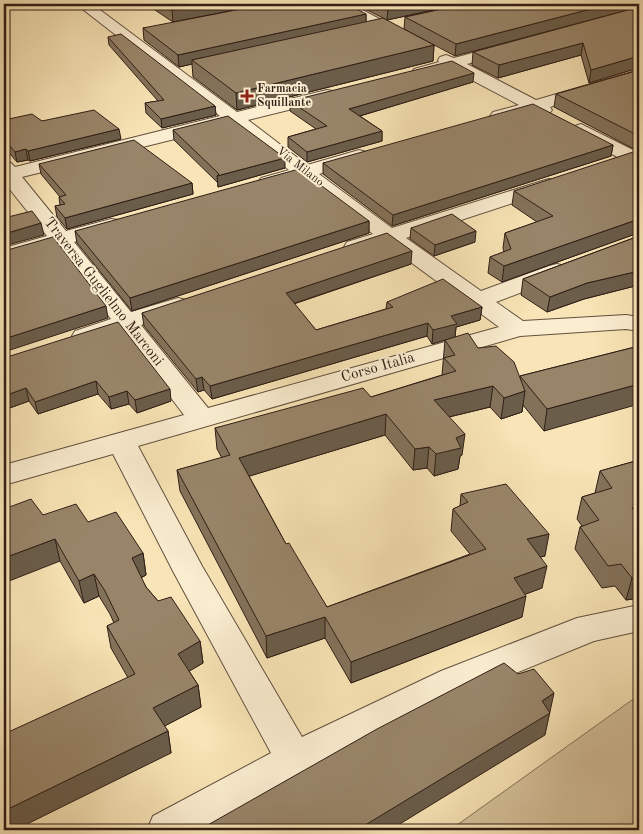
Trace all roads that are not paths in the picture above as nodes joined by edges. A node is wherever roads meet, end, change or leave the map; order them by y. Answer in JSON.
{"nodes":[{"id":1,"x":83,"y":4,"type":"edge"},
{"id":2,"x":341,"y":4,"type":"edge"},
{"id":3,"x":402,"y":23,"type":"edge"},
{"id":4,"x":384,"y":27,"type":"junction"},
{"id":5,"x":365,"y":31,"type":"edge"},
{"id":6,"x":148,"y":33,"type":"edge"},
{"id":7,"x":129,"y":37,"type":"junction"},
{"id":8,"x":528,"y":43,"type":"edge"},
{"id":9,"x":418,"y":45,"type":"edge"},
{"id":10,"x":436,"y":54,"type":"dead end"},
{"id":11,"x":453,"y":63,"type":"junction"},
{"id":12,"x":196,"y":69,"type":"edge"},
{"id":13,"x":177,"y":74,"type":"junction"},
{"id":14,"x":639,"y":75,"type":"edge"},
{"id":15,"x":405,"y":76,"type":"edge"},
{"id":16,"x":338,"y":92,"type":"edge"},
{"id":17,"x":534,"y":106,"type":"junction"},
{"id":18,"x":237,"y":119,"type":"junction"},
{"id":19,"x":487,"y":119,"type":"edge"},
{"id":20,"x":377,"y":151,"type":"edge"},
{"id":21,"x":637,"y":158,"type":"edge"},
{"id":22,"x":605,"y":166,"type":"edge"},
{"id":23,"x":305,"y":171,"type":"junction"},
{"id":24,"x":6,"y":172,"type":"edge"},
{"id":25,"x":569,"y":178,"type":"edge"},
{"id":26,"x":252,"y":186,"type":"edge"},
{"id":27,"x":134,"y":219,"type":"edge"},
{"id":28,"x":389,"y":236,"type":"junction"},
{"id":29,"x":61,"y":239,"type":"junction"},
{"id":30,"x":334,"y":254,"type":"edge"},
{"id":31,"x":4,"y":255,"type":"edge"},
{"id":32,"x":581,"y":262,"type":"edge"},
{"id":33,"x":197,"y":299,"type":"edge"},
{"id":34,"x":478,"y":300,"type":"junction"},
{"id":35,"x":124,"y":322,"type":"junction"},
{"id":36,"x":639,"y":324,"type":"edge"},
{"id":37,"x":518,"y":329,"type":"junction"},
{"id":38,"x":63,"y":342,"type":"edge"},
{"id":39,"x":201,"y":418,"type":"junction"},
{"id":40,"x":121,"y":441,"type":"junction"},
{"id":41,"x":4,"y":475,"type":"edge"},
{"id":42,"x":639,"y":618,"type":"edge"},
{"id":43,"x":295,"y":760,"type":"junction"},
{"id":44,"x":167,"y":830,"type":"edge"}],
"edges":[{"from":1,"to":7,"type":"street","name":"Via Milano"},
{"from":2,"to":4,"type":"street"},
{"from":3,"to":4,"type":"street"},
{"from":4,"to":5,"type":"street"},
{"from":4,"to":9,"type":"street"},
{"from":6,"to":7,"type":"street"},
{"from":7,"to":13,"type":"street","name":"Via Milano"},
{"from":8,"to":11,"type":"street"},
{"from":10,"to":11,"type":"street"},
{"from":11,"to":15,"type":"street"},
{"from":11,"to":17,"type":"street"},
{"from":12,"to":13,"type":"street"},
{"from":13,"to":18,"type":"street","name":"Via Milano"},
{"from":14,"to":17,"type":"street"},
{"from":16,"to":18,"type":"street"},
{"from":17,"to":19,"type":"street"},
{"from":17,"to":21,"type":"street"},
{"from":18,"to":23,"type":"street","name":"Via Milano"},
{"from":18,"to":24,"type":"street"},
{"from":20,"to":23,"type":"street"},
{"from":21,"to":22,"type":"street"},
{"from":23,"to":26,"type":"street"},
{"from":23,"to":28,"type":"street","name":"Via Milano"},
{"from":24,"to":29,"type":"street","name":"Traversa Guglielmo Marconi"},
{"from":25,"to":28,"type":"street"},
{"from":27,"to":29,"type":"street"},
{"from":28,"to":30,"type":"street"},
{"from":28,"to":34,"type":"street","name":"Via Milano"},
{"from":29,"to":31,"type":"street"},
{"from":29,"to":35,"type":"street","name":"Traversa Guglielmo Marconi"},
{"from":32,"to":34,"type":"street"},
{"from":33,"to":35,"type":"street"},
{"from":34,"to":37,"type":"street","name":"Via Milano"},
{"from":35,"to":38,"type":"street"},
{"from":35,"to":39,"type":"street","name":"Traversa Guglielmo Marconi"},
{"from":36,"to":37,"type":"street","name":"Corso Italia"},
{"from":37,"to":39,"type":"street","name":"Corso Italia"},
{"from":39,"to":40,"type":"street","name":"Corso Italia"},
{"from":40,"to":41,"type":"street","name":"Corso Italia"},
{"from":40,"to":43,"type":"street"},
{"from":42,"to":43,"type":"street"},
{"from":43,"to":44,"type":"street"}]}
